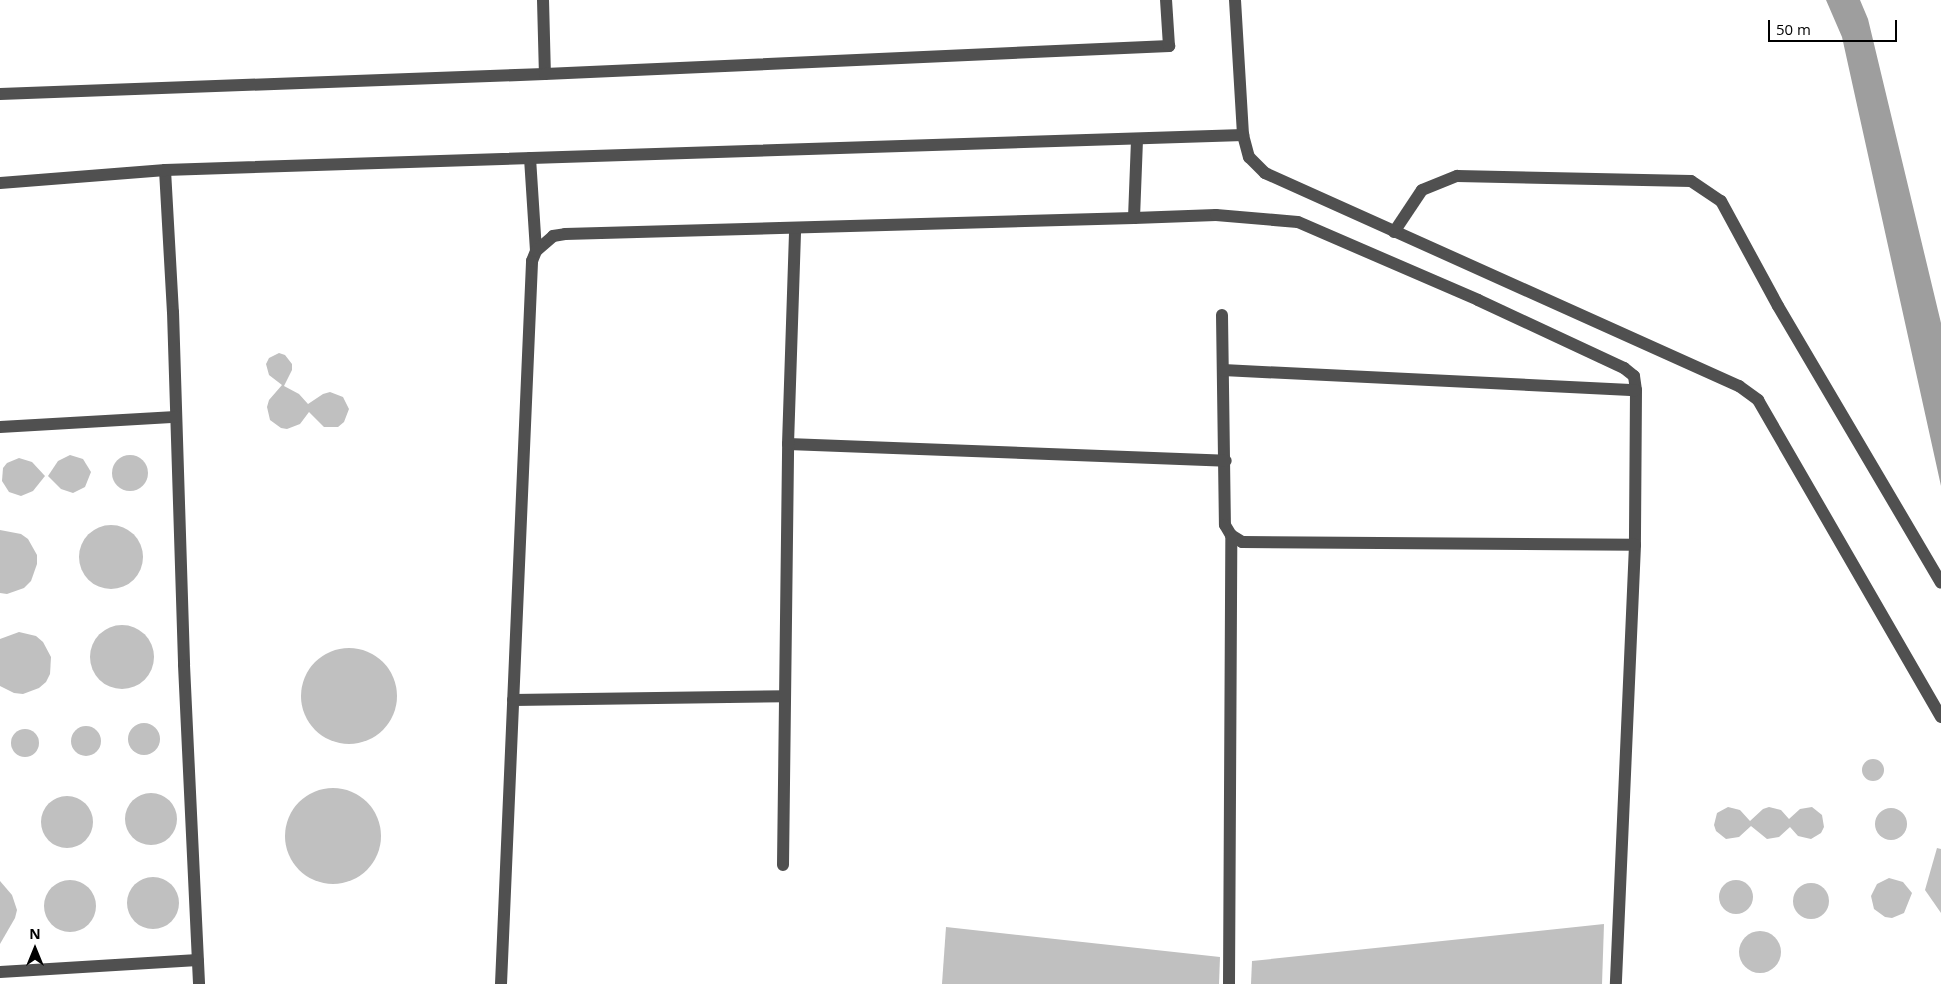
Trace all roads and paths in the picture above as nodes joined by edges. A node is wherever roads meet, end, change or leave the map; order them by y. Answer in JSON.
{"nodes":[{"id":1,"x":543,"y":0,"type":"edge"},
{"id":2,"x":1166,"y":0,"type":"edge"},
{"id":3,"x":1235,"y":0,"type":"edge"},
{"id":4,"x":545,"y":74,"type":"junction"},
{"id":5,"x":0,"y":94,"type":"edge"},
{"id":6,"x":1243,"y":134,"type":"junction"},
{"id":7,"x":1136,"y":140,"type":"junction"},
{"id":8,"x":530,"y":158,"type":"junction"},
{"id":9,"x":165,"y":170,"type":"junction"},
{"id":10,"x":0,"y":183,"type":"edge"},
{"id":11,"x":1134,"y":218,"type":"junction"},
{"id":12,"x":794,"y":228,"type":"junction"},
{"id":13,"x":1394,"y":232,"type":"junction"},
{"id":14,"x":536,"y":251,"type":"junction"},
{"id":15,"x":1222,"y":315,"type":"dead end"},
{"id":16,"x":1223,"y":370,"type":"junction"},
{"id":17,"x":1636,"y":390,"type":"junction"},
{"id":18,"x":176,"y":417,"type":"junction"},
{"id":19,"x":0,"y":427,"type":"edge"},
{"id":20,"x":788,"y":444,"type":"junction"},
{"id":21,"x":1226,"y":461,"type":"junction"},
{"id":22,"x":1231,"y":535,"type":"junction"},
{"id":23,"x":1635,"y":545,"type":"junction"},
{"id":24,"x":1941,"y":583,"type":"edge"},
{"id":25,"x":785,"y":696,"type":"junction"},
{"id":26,"x":513,"y":700,"type":"junction"},
{"id":27,"x":1941,"y":717,"type":"edge"},
{"id":28,"x":783,"y":865,"type":"dead end"},
{"id":29,"x":198,"y":960,"type":"junction"},
{"id":30,"x":0,"y":972,"type":"edge"},
{"id":31,"x":199,"y":984,"type":"edge"},
{"id":32,"x":501,"y":984,"type":"edge"},
{"id":33,"x":1229,"y":984,"type":"edge"},
{"id":34,"x":1616,"y":984,"type":"edge"}],
"edges":[{"from":1,"to":4,"type":"street"},
{"from":2,"to":4,"type":"street"},
{"from":3,"to":6,"type":"street"},
{"from":4,"to":5,"type":"street"},
{"from":6,"to":7,"type":"street"},
{"from":6,"to":13,"type":"street"},
{"from":7,"to":8,"type":"street"},
{"from":7,"to":11,"type":"street"},
{"from":8,"to":9,"type":"street"},
{"from":8,"to":14,"type":"street"},
{"from":9,"to":10,"type":"street"},
{"from":9,"to":18,"type":"street"},
{"from":11,"to":12,"type":"street"},
{"from":11,"to":17,"type":"street"},
{"from":12,"to":14,"type":"street"},
{"from":12,"to":20,"type":"street"},
{"from":13,"to":24,"type":"street"},
{"from":13,"to":27,"type":"street"},
{"from":14,"to":26,"type":"street"},
{"from":15,"to":16,"type":"street"},
{"from":16,"to":17,"type":"street"},
{"from":16,"to":21,"type":"street"},
{"from":17,"to":23,"type":"street"},
{"from":18,"to":19,"type":"street"},
{"from":18,"to":29,"type":"street"},
{"from":20,"to":21,"type":"street"},
{"from":20,"to":25,"type":"street"},
{"from":21,"to":22,"type":"street"},
{"from":22,"to":23,"type":"street"},
{"from":22,"to":33,"type":"street"},
{"from":23,"to":34,"type":"street"},
{"from":25,"to":26,"type":"street"},
{"from":25,"to":28,"type":"street"},
{"from":26,"to":32,"type":"street"},
{"from":29,"to":30,"type":"street"},
{"from":29,"to":31,"type":"street"}]}
